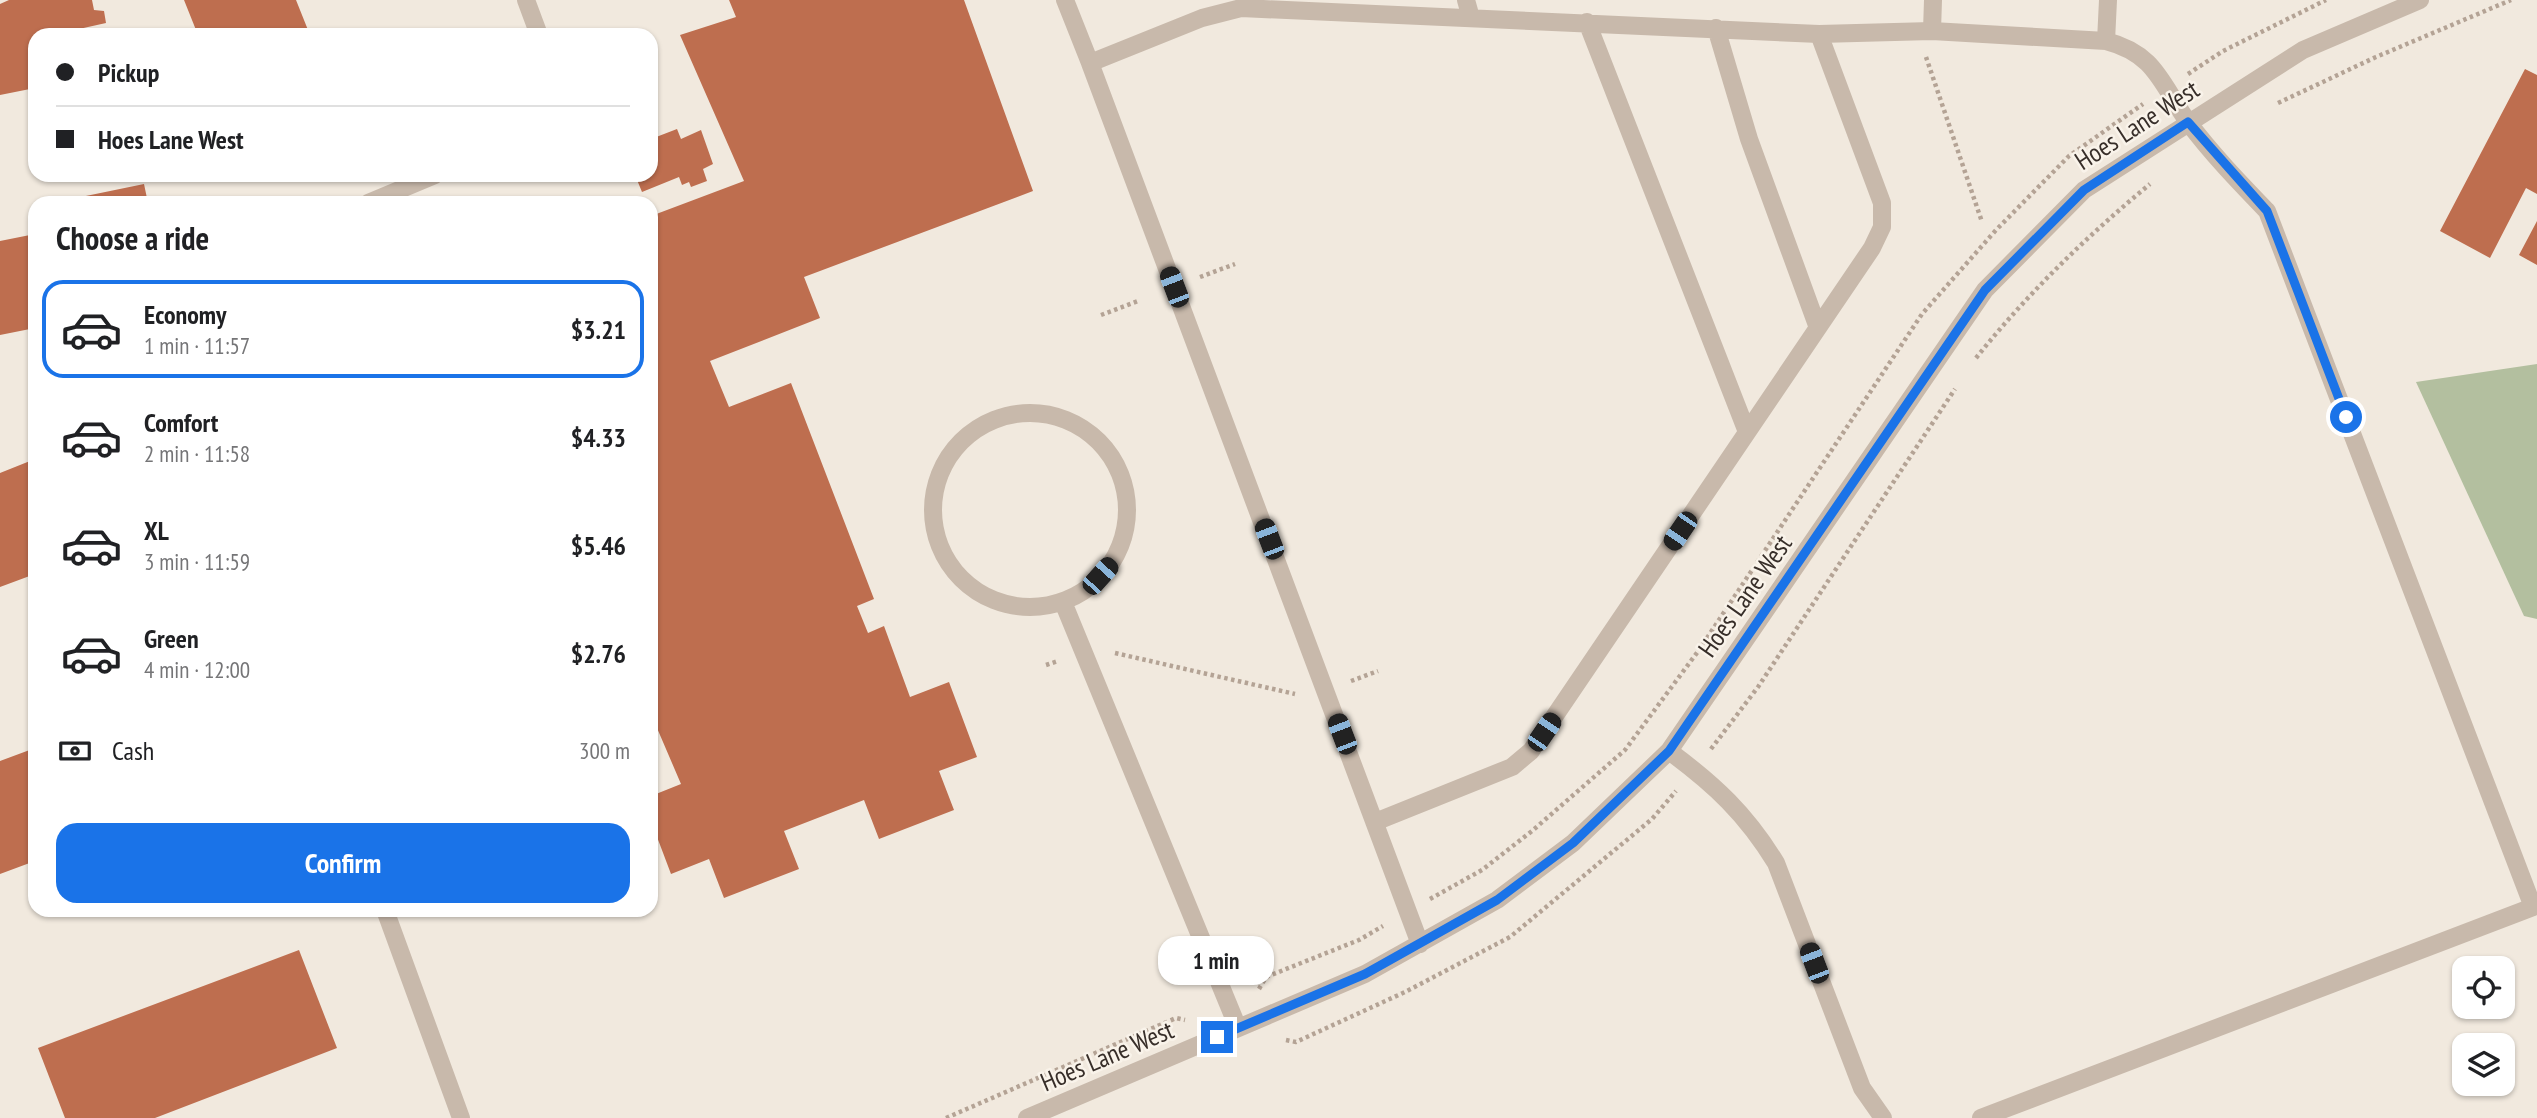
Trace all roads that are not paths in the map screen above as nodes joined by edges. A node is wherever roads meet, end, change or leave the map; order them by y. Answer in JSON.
{"nodes":[{"id":1,"x":526,"y":0,"type":"edge"},
{"id":2,"x":1065,"y":0,"type":"edge"},
{"id":3,"x":1933,"y":0,"type":"edge"},
{"id":4,"x":2108,"y":0,"type":"edge"},
{"id":5,"x":2420,"y":0,"type":"edge"},
{"id":6,"x":1469,"y":9,"type":"edge"},
{"id":7,"x":1587,"y":22,"type":"junction"},
{"id":8,"x":536,"y":28,"type":"edge"},
{"id":9,"x":1716,"y":28,"type":"junction"},
{"id":10,"x":1932,"y":31,"type":"junction"},
{"id":11,"x":1819,"y":34,"type":"junction"},
{"id":12,"x":2106,"y":41,"type":"junction"},
{"id":13,"x":1090,"y":63,"type":"junction"},
{"id":14,"x":2188,"y":122,"type":"junction"},
{"id":15,"x":418,"y":182,"type":"edge"},
{"id":16,"x":385,"y":196,"type":"edge"},
{"id":17,"x":1818,"y":328,"type":"junction"},
{"id":18,"x":1747,"y":432,"type":"junction"},
{"id":19,"x":1063,"y":602,"type":"junction"},
{"id":20,"x":1669,"y":751,"type":"junction"},
{"id":21,"x":1375,"y":822,"type":"junction"},
{"id":22,"x":388,"y":917,"type":"edge"},
{"id":23,"x":1420,"y":944,"type":"junction"},
{"id":24,"x":1238,"y":1028,"type":"junction"},
{"id":25,"x":461,"y":1118,"type":"edge"},
{"id":26,"x":1027,"y":1118,"type":"edge"},
{"id":27,"x":1883,"y":1118,"type":"edge"},
{"id":28,"x":1981,"y":1118,"type":"edge"}],
"edges":[{"from":1,"to":8,"type":"street"},
{"from":2,"to":13,"type":"street"},
{"from":3,"to":10,"type":"street"},
{"from":4,"to":12,"type":"street"},
{"from":5,"to":14,"type":"street","name":"Hoes Lane West"},
{"from":6,"to":7,"type":"street"},
{"from":6,"to":13,"type":"street"},
{"from":7,"to":9,"type":"street"},
{"from":7,"to":18,"type":"street"},
{"from":9,"to":11,"type":"street"},
{"from":9,"to":17,"type":"street"},
{"from":10,"to":11,"type":"street"},
{"from":10,"to":12,"type":"street"},
{"from":11,"to":17,"type":"street"},
{"from":12,"to":14,"type":"street"},
{"from":13,"to":21,"type":"street"},
{"from":14,"to":20,"type":"street","name":"Hoes Lane West"},
{"from":14,"to":28,"type":"street"},
{"from":15,"to":16,"type":"street"},
{"from":17,"to":18,"type":"street"},
{"from":18,"to":21,"type":"street"},
{"from":19,"to":19,"type":"street"},
{"from":19,"to":24,"type":"street"},
{"from":20,"to":23,"type":"street","name":"Hoes Lane West"},
{"from":20,"to":27,"type":"street"},
{"from":21,"to":23,"type":"street"},
{"from":22,"to":25,"type":"street"},
{"from":23,"to":24,"type":"street","name":"Hoes Lane West"},
{"from":24,"to":26,"type":"street","name":"Hoes Lane West"}]}
